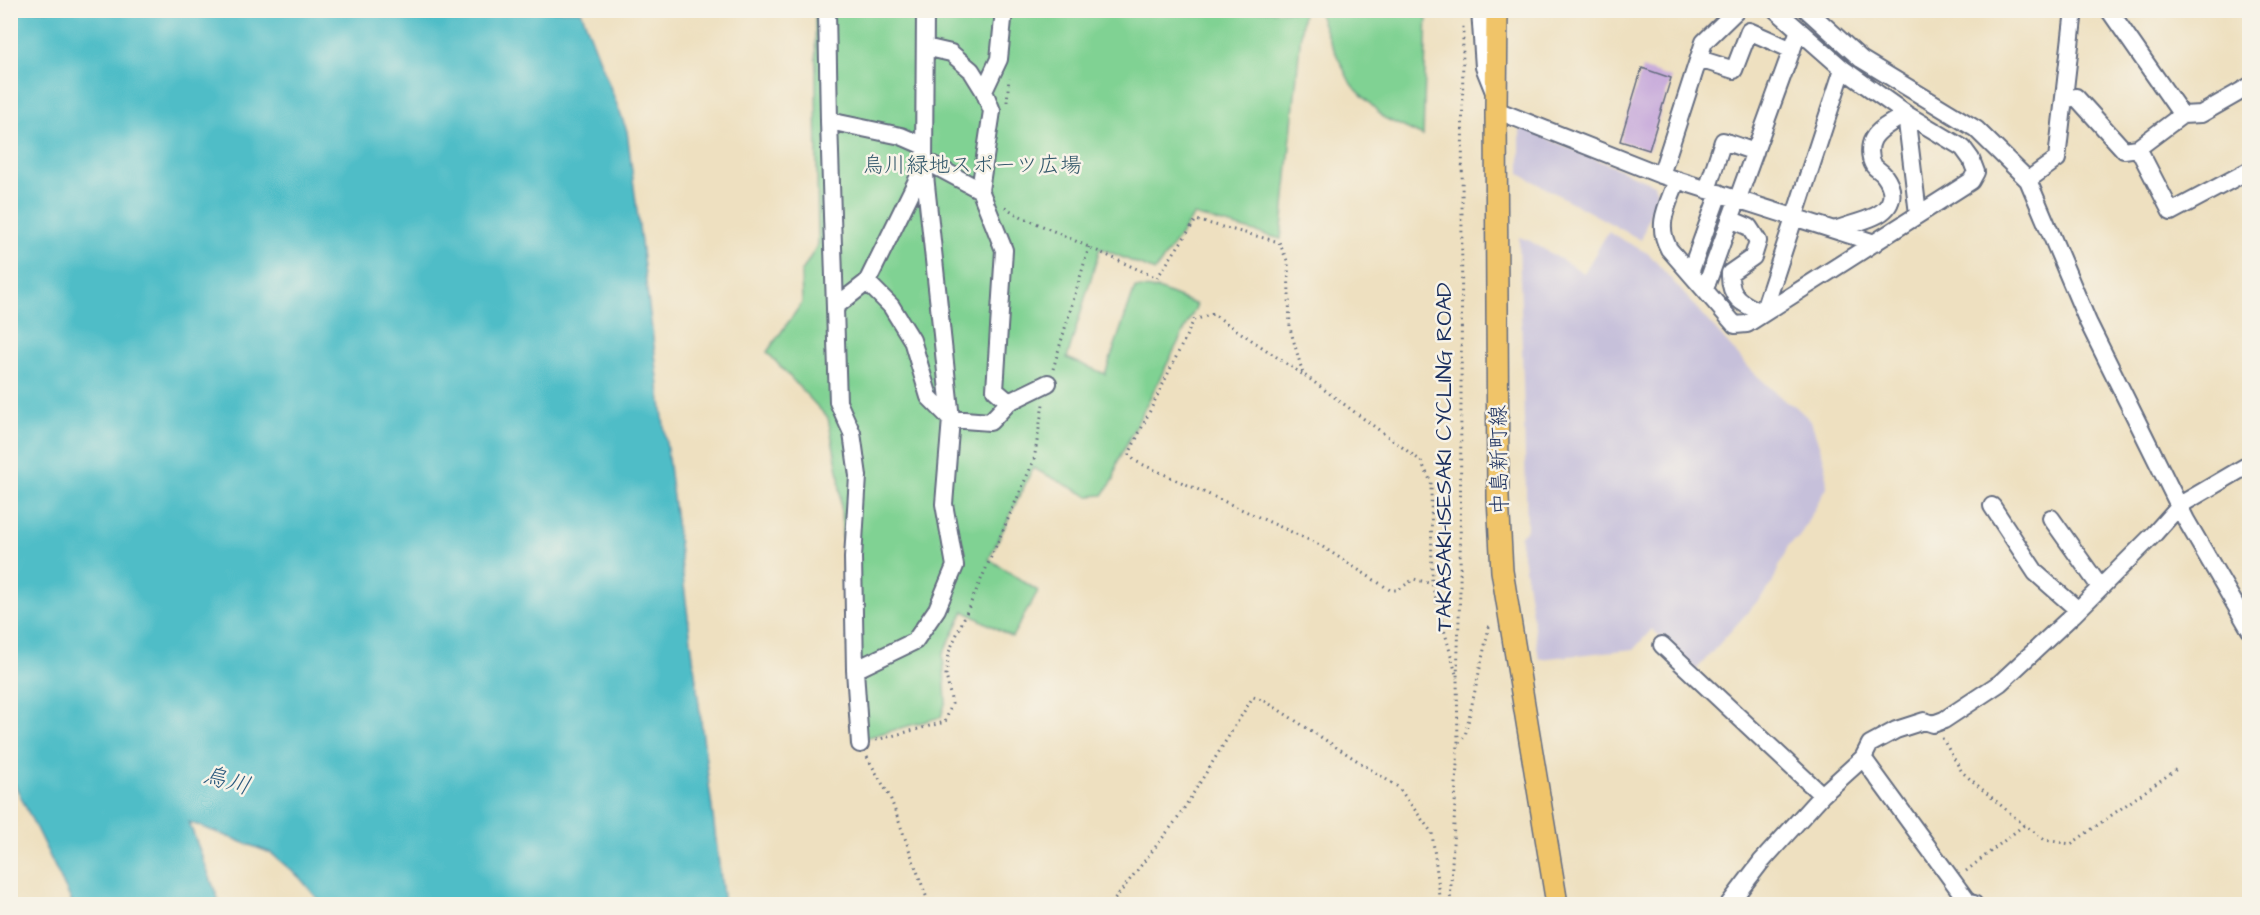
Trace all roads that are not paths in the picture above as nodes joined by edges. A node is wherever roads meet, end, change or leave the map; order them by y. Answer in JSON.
{"nodes":[{"id":1,"x":827,"y":10,"type":"edge"},
{"id":2,"x":925,"y":10,"type":"edge"},
{"id":3,"x":1004,"y":10,"type":"edge"},
{"id":4,"x":1480,"y":10,"type":"edge"},
{"id":5,"x":1497,"y":10,"type":"edge"},
{"id":6,"x":1737,"y":10,"type":"edge"},
{"id":7,"x":1776,"y":10,"type":"edge"},
{"id":8,"x":1807,"y":10,"type":"edge"},
{"id":9,"x":2074,"y":10,"type":"edge"},
{"id":10,"x":2109,"y":10,"type":"edge"},
{"id":11,"x":1799,"y":30,"type":"junction"},
{"id":12,"x":925,"y":47,"type":"junction"},
{"id":13,"x":1791,"y":50,"type":"junction"},
{"id":14,"x":1699,"y":59,"type":"junction"},
{"id":15,"x":1843,"y":69,"type":"junction"},
{"id":16,"x":2250,"y":86,"type":"edge"},
{"id":17,"x":984,"y":91,"type":"junction"},
{"id":18,"x":2064,"y":100,"type":"junction"},
{"id":19,"x":1496,"y":103,"type":"junction"},
{"id":20,"x":1906,"y":114,"type":"junction"},
{"id":21,"x":2182,"y":115,"type":"junction"},
{"id":22,"x":829,"y":121,"type":"junction"},
{"id":23,"x":2138,"y":148,"type":"junction"},
{"id":24,"x":1755,"y":152,"type":"junction"},
{"id":25,"x":924,"y":157,"type":"junction"},
{"id":26,"x":2250,"y":170,"type":"edge"},
{"id":27,"x":1669,"y":178,"type":"junction"},
{"id":28,"x":2028,"y":180,"type":"junction"},
{"id":29,"x":980,"y":190,"type":"junction"},
{"id":30,"x":1713,"y":191,"type":"junction"},
{"id":31,"x":1738,"y":199,"type":"junction"},
{"id":32,"x":1918,"y":214,"type":"junction"},
{"id":33,"x":1794,"y":217,"type":"junction"},
{"id":34,"x":1730,"y":219,"type":"junction"},
{"id":35,"x":1835,"y":230,"type":"junction"},
{"id":36,"x":1875,"y":243,"type":"junction"},
{"id":37,"x":1690,"y":273,"type":"junction"},
{"id":38,"x":867,"y":282,"type":"junction"},
{"id":39,"x":1705,"y":289,"type":"junction"},
{"id":40,"x":835,"y":307,"type":"junction"},
{"id":41,"x":1763,"y":313,"type":"junction"},
{"id":42,"x":1048,"y":383,"type":"road end"},
{"id":43,"x":1009,"y":402,"type":"junction"},
{"id":44,"x":951,"y":418,"type":"junction"},
{"id":45,"x":2250,"y":464,"type":"edge"},
{"id":46,"x":2180,"y":505,"type":"junction"},
{"id":47,"x":1992,"y":506,"type":"dead end"},
{"id":48,"x":2051,"y":518,"type":"dead end"},
{"id":49,"x":2100,"y":587,"type":"junction"},
{"id":50,"x":2075,"y":612,"type":"junction"},
{"id":51,"x":2250,"y":630,"type":"edge"},
{"id":52,"x":1662,"y":645,"type":"dead end"},
{"id":53,"x":855,"y":670,"type":"junction"},
{"id":54,"x":860,"y":744,"type":"road end"},
{"id":55,"x":1863,"y":758,"type":"junction"},
{"id":56,"x":1822,"y":795,"type":"junction"},
{"id":57,"x":1557,"y":904,"type":"edge"},
{"id":58,"x":1729,"y":904,"type":"edge"},
{"id":59,"x":1974,"y":904,"type":"edge"}],
"edges":[{"from":1,"to":22,"type":"street"},
{"from":2,"to":12,"type":"street"},
{"from":3,"to":17,"type":"street"},
{"from":4,"to":19,"type":"street"},
{"from":5,"to":19,"type":"main road","name":"中島新町線"},
{"from":6,"to":14,"type":"street"},
{"from":7,"to":11,"type":"street"},
{"from":8,"to":28,"type":"street"},
{"from":9,"to":18,"type":"street"},
{"from":10,"to":21,"type":"street"},
{"from":11,"to":13,"type":"street"},
{"from":11,"to":15,"type":"street"},
{"from":12,"to":17,"type":"street"},
{"from":12,"to":25,"type":"street"},
{"from":13,"to":14,"type":"street"},
{"from":13,"to":24,"type":"street"},
{"from":14,"to":27,"type":"street"},
{"from":15,"to":20,"type":"street"},
{"from":15,"to":33,"type":"street"},
{"from":16,"to":21,"type":"street"},
{"from":17,"to":29,"type":"street"},
{"from":18,"to":23,"type":"street"},
{"from":18,"to":28,"type":"street"},
{"from":19,"to":27,"type":"street"},
{"from":19,"to":57,"type":"main road","name":"中島新町線"},
{"from":20,"to":32,"type":"street"},
{"from":20,"to":32,"type":"street"},
{"from":20,"to":35,"type":"street"},
{"from":21,"to":23,"type":"street"},
{"from":22,"to":25,"type":"street"},
{"from":22,"to":40,"type":"street"},
{"from":23,"to":26,"type":"street"},
{"from":24,"to":30,"type":"street"},
{"from":24,"to":31,"type":"street"},
{"from":25,"to":29,"type":"street"},
{"from":25,"to":38,"type":"street"},
{"from":25,"to":44,"type":"street"},
{"from":27,"to":30,"type":"street"},
{"from":27,"to":37,"type":"street"},
{"from":28,"to":46,"type":"street"},
{"from":29,"to":43,"type":"street"},
{"from":30,"to":31,"type":"street"},
{"from":30,"to":37,"type":"street"},
{"from":31,"to":33,"type":"street"},
{"from":31,"to":34,"type":"street"},
{"from":32,"to":36,"type":"street"},
{"from":33,"to":35,"type":"street"},
{"from":33,"to":41,"type":"street"},
{"from":34,"to":39,"type":"street"},
{"from":34,"to":41,"type":"street"},
{"from":35,"to":36,"type":"street"},
{"from":36,"to":41,"type":"street"},
{"from":37,"to":39,"type":"street"},
{"from":38,"to":40,"type":"street"},
{"from":38,"to":44,"type":"street"},
{"from":39,"to":41,"type":"street"},
{"from":40,"to":53,"type":"street"},
{"from":42,"to":43,"type":"street"},
{"from":43,"to":44,"type":"street"},
{"from":44,"to":53,"type":"street"},
{"from":45,"to":46,"type":"street"},
{"from":46,"to":49,"type":"street"},
{"from":46,"to":51,"type":"street"},
{"from":47,"to":50,"type":"street"},
{"from":48,"to":49,"type":"street"},
{"from":49,"to":50,"type":"street"},
{"from":50,"to":55,"type":"street"},
{"from":52,"to":56,"type":"street"},
{"from":53,"to":54,"type":"street"},
{"from":55,"to":56,"type":"street"},
{"from":55,"to":59,"type":"street"},
{"from":56,"to":58,"type":"street"}]}
